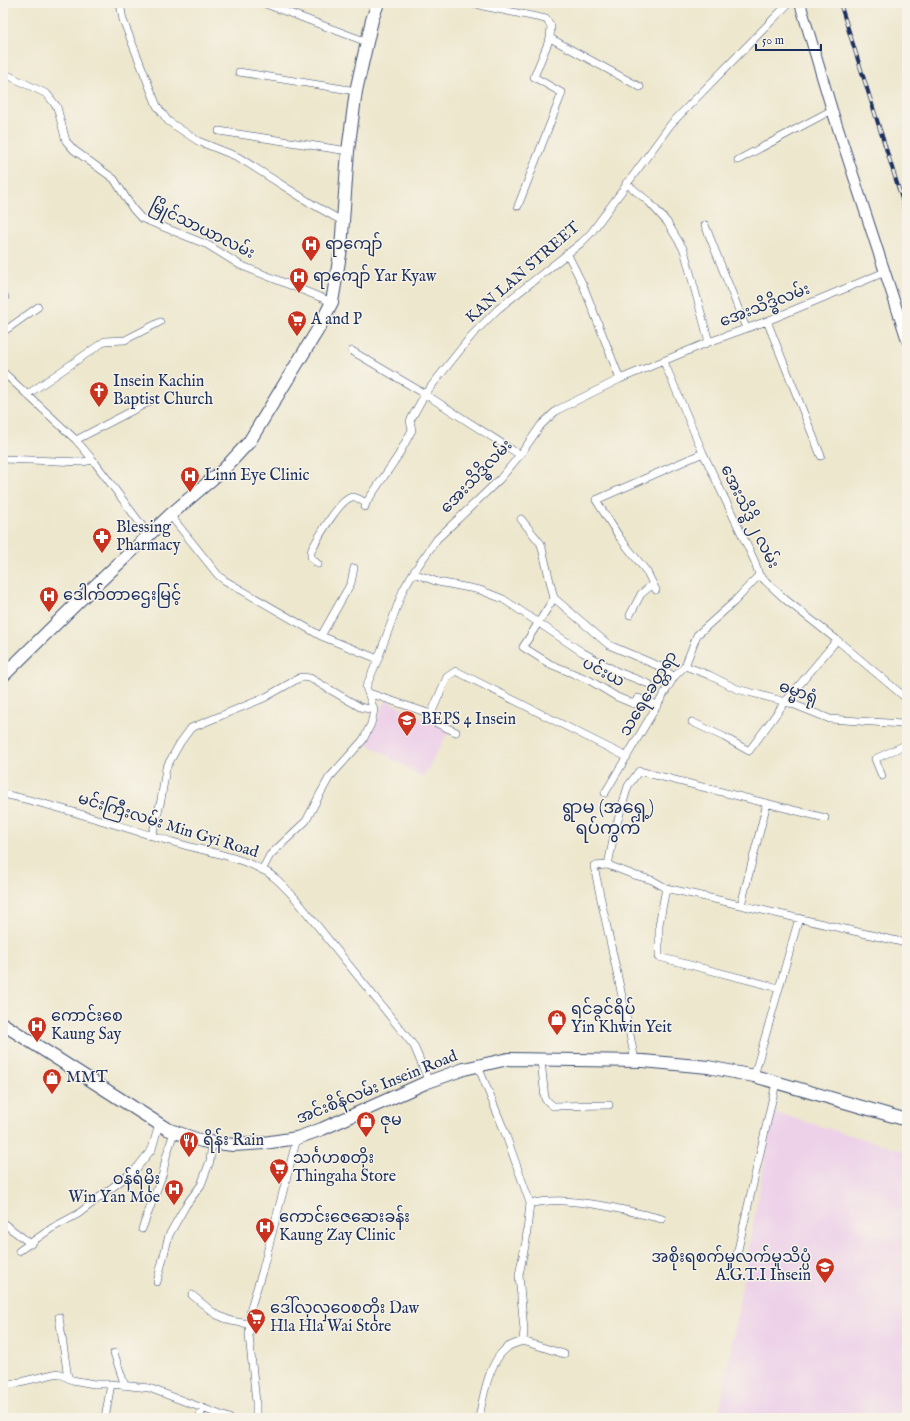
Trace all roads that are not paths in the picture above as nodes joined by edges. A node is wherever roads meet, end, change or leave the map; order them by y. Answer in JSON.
{"nodes":[{"id":1,"x":120,"y":3,"type":"edge"},
{"id":2,"x":263,"y":3,"type":"edge"},
{"id":3,"x":378,"y":3,"type":"edge"},
{"id":4,"x":474,"y":3,"type":"edge"},
{"id":5,"x":789,"y":3,"type":"edge"},
{"id":6,"x":800,"y":3,"type":"edge"},
{"id":7,"x":492,"y":5,"type":"edge"},
{"id":8,"x":550,"y":38,"type":"junction"},
{"id":9,"x":367,"y":42,"type":"junction"},
{"id":10,"x":239,"y":72,"type":"dead end"},
{"id":11,"x":3,"y":73,"type":"edge"},
{"id":12,"x":640,"y":87,"type":"dead end"},
{"id":13,"x":356,"y":91,"type":"junction"},
{"id":14,"x":832,"y":110,"type":"junction"},
{"id":15,"x":219,"y":131,"type":"dead end"},
{"id":16,"x":348,"y":151,"type":"junction"},
{"id":17,"x":738,"y":160,"type":"dead end"},
{"id":18,"x":626,"y":183,"type":"junction"},
{"id":19,"x":518,"y":206,"type":"dead end"},
{"id":20,"x":342,"y":221,"type":"junction"},
{"id":21,"x":705,"y":225,"type":"dead end"},
{"id":22,"x":567,"y":253,"type":"junction"},
{"id":23,"x":885,"y":272,"type":"junction"},
{"id":24,"x":332,"y":302,"type":"junction"},
{"id":25,"x":38,"y":307,"type":"dead end"},
{"id":26,"x":767,"y":321,"type":"junction"},
{"id":27,"x":160,"y":322,"type":"dead end"},
{"id":28,"x":746,"y":328,"type":"junction"},
{"id":29,"x":3,"y":332,"type":"edge"},
{"id":30,"x":907,"y":340,"type":"edge"},
{"id":31,"x":708,"y":342,"type":"junction"},
{"id":32,"x":352,"y":351,"type":"dead end"},
{"id":33,"x":664,"y":362,"type":"junction"},
{"id":34,"x":3,"y":372,"type":"edge"},
{"id":35,"x":620,"y":379,"type":"junction"},
{"id":36,"x":28,"y":394,"type":"junction"},
{"id":37,"x":425,"y":394,"type":"junction"},
{"id":38,"x":151,"y":401,"type":"dead end"},
{"id":39,"x":76,"y":440,"type":"junction"},
{"id":40,"x":703,"y":453,"type":"junction"},
{"id":41,"x":520,"y":455,"type":"junction"},
{"id":42,"x":822,"y":456,"type":"dead end"},
{"id":43,"x":3,"y":459,"type":"edge"},
{"id":44,"x":93,"y":460,"type":"junction"},
{"id":45,"x":170,"y":515,"type":"junction"},
{"id":46,"x":521,"y":519,"type":"dead end"},
{"id":47,"x":148,"y":535,"type":"junction"},
{"id":48,"x":318,"y":564,"type":"dead end"},
{"id":49,"x":354,"y":568,"type":"dead end"},
{"id":50,"x":413,"y":573,"type":"junction"},
{"id":51,"x":759,"y":575,"type":"junction"},
{"id":52,"x":554,"y":598,"type":"junction"},
{"id":53,"x":630,"y":615,"type":"dead end"},
{"id":54,"x":538,"y":624,"type":"junction"},
{"id":55,"x":321,"y":636,"type":"junction"},
{"id":56,"x":837,"y":640,"type":"junction"},
{"id":57,"x":378,"y":659,"type":"junction"},
{"id":58,"x":685,"y":666,"type":"junction"},
{"id":59,"x":3,"y":676,"type":"edge"},
{"id":60,"x":674,"y":677,"type":"junction"},
{"id":61,"x":649,"y":684,"type":"dead end"},
{"id":62,"x":369,"y":693,"type":"junction"},
{"id":63,"x":907,"y":699,"type":"edge"},
{"id":64,"x":785,"y":702,"type":"junction"},
{"id":65,"x":658,"y":705,"type":"junction"},
{"id":66,"x":374,"y":710,"type":"junction"},
{"id":67,"x":431,"y":714,"type":"junction"},
{"id":68,"x":692,"y":722,"type":"dead end"},
{"id":69,"x":907,"y":726,"type":"edge"},
{"id":70,"x":456,"y":732,"type":"dead end"},
{"id":71,"x":907,"y":744,"type":"edge"},
{"id":72,"x":627,"y":757,"type":"junction"},
{"id":73,"x":882,"y":776,"type":"dead end"},
{"id":74,"x":605,"y":793,"type":"dead end"},
{"id":75,"x":3,"y":794,"type":"edge"},
{"id":76,"x":766,"y":803,"type":"junction"},
{"id":77,"x":825,"y":818,"type":"dead end"},
{"id":78,"x":152,"y":836,"type":"junction"},
{"id":79,"x":608,"y":865,"type":"junction"},
{"id":80,"x":262,"y":870,"type":"junction"},
{"id":81,"x":666,"y":888,"type":"junction"},
{"id":82,"x":741,"y":905,"type":"junction"},
{"id":83,"x":799,"y":918,"type":"junction"},
{"id":84,"x":906,"y":943,"type":"dead end"},
{"id":85,"x":779,"y":988,"type":"junction"},
{"id":86,"x":3,"y":1024,"type":"edge"},
{"id":87,"x":541,"y":1060,"type":"junction"},
{"id":88,"x":635,"y":1061,"type":"junction"},
{"id":89,"x":478,"y":1066,"type":"junction"},
{"id":90,"x":754,"y":1076,"type":"junction"},
{"id":91,"x":429,"y":1082,"type":"junction"},
{"id":92,"x":776,"y":1083,"type":"junction"},
{"id":93,"x":609,"y":1105,"type":"dead end"},
{"id":94,"x":907,"y":1120,"type":"edge"},
{"id":95,"x":159,"y":1124,"type":"junction"},
{"id":96,"x":174,"y":1132,"type":"junction"},
{"id":97,"x":297,"y":1138,"type":"junction"},
{"id":98,"x":212,"y":1142,"type":"junction"},
{"id":99,"x":530,"y":1203,"type":"junction"},
{"id":100,"x":662,"y":1219,"type":"dead end"},
{"id":101,"x":3,"y":1223,"type":"edge"},
{"id":102,"x":142,"y":1229,"type":"dead end"},
{"id":103,"x":31,"y":1244,"type":"junction"},
{"id":104,"x":19,"y":1251,"type":"dead end"},
{"id":105,"x":737,"y":1254,"type":"dead end"},
{"id":106,"x":157,"y":1282,"type":"dead end"},
{"id":107,"x":192,"y":1295,"type":"dead end"},
{"id":108,"x":59,"y":1317,"type":"dead end"},
{"id":109,"x":249,"y":1324,"type":"junction"},
{"id":110,"x":522,"y":1341,"type":"junction"},
{"id":111,"x":114,"y":1353,"type":"dead end"},
{"id":112,"x":564,"y":1354,"type":"dead end"},
{"id":113,"x":68,"y":1378,"type":"junction"},
{"id":114,"x":111,"y":1384,"type":"junction"},
{"id":115,"x":3,"y":1386,"type":"edge"},
{"id":116,"x":125,"y":1386,"type":"junction"},
{"id":117,"x":203,"y":1408,"type":"junction"},
{"id":118,"x":105,"y":1418,"type":"edge"},
{"id":119,"x":199,"y":1418,"type":"edge"},
{"id":120,"x":229,"y":1418,"type":"edge"},
{"id":121,"x":256,"y":1418,"type":"edge"},
{"id":122,"x":479,"y":1418,"type":"edge"}],
"edges":[{"from":1,"to":20,"type":"street"},
{"from":2,"to":9,"type":"street"},
{"from":3,"to":9,"type":"main road"},
{"from":4,"to":7,"type":"street"},
{"from":5,"to":18,"type":"street","name":"KAN LAN STREET"},
{"from":6,"to":14,"type":"main road"},
{"from":7,"to":8,"type":"street"},
{"from":8,"to":12,"type":"street"},
{"from":8,"to":19,"type":"street"},
{"from":9,"to":13,"type":"main road"},
{"from":10,"to":13,"type":"street"},
{"from":11,"to":24,"type":"street","name":"မြိုင်သာယာလမ်း"},
{"from":13,"to":16,"type":"main road"},
{"from":14,"to":17,"type":"street"},
{"from":14,"to":23,"type":"main road"},
{"from":15,"to":16,"type":"street"},
{"from":16,"to":20,"type":"main road"},
{"from":18,"to":22,"type":"street","name":"KAN LAN STREET"},
{"from":18,"to":31,"type":"street"},
{"from":20,"to":24,"type":"main road"},
{"from":21,"to":28,"type":"street"},
{"from":22,"to":35,"type":"street"},
{"from":22,"to":37,"type":"street","name":"KAN LAN STREET"},
{"from":23,"to":26,"type":"street","name":"အေးသိဒ္ဓိလမ်း"},
{"from":23,"to":30,"type":"main road"},
{"from":24,"to":45,"type":"main road"},
{"from":25,"to":29,"type":"street"},
{"from":26,"to":28,"type":"street","name":"အေးသိဒ္ဓိလမ်း"},
{"from":26,"to":42,"type":"street"},
{"from":27,"to":36,"type":"street"},
{"from":28,"to":31,"type":"street","name":"အေးသိဒ္ဓိလမ်း"},
{"from":31,"to":33,"type":"street","name":"အေးသိဒ္ဓိလမ်း"},
{"from":32,"to":37,"type":"street"},
{"from":33,"to":35,"type":"street","name":"အေးသိဒ္ဓိလမ်း"},
{"from":33,"to":40,"type":"street","name":"အေးသိဒ္ဓိ ၂ လမ်း"},
{"from":34,"to":36,"type":"street"},
{"from":35,"to":41,"type":"street","name":"အေးသိဒ္ဓိလမ်း"},
{"from":36,"to":39,"type":"street"},
{"from":37,"to":41,"type":"street"},
{"from":37,"to":48,"type":"street","name":"KAN LAN STREET"},
{"from":38,"to":39,"type":"street"},
{"from":39,"to":44,"type":"street"},
{"from":40,"to":51,"type":"street","name":"အေးသိဒ္ဓိ ၂ လမ်း"},
{"from":40,"to":53,"type":"street"},
{"from":41,"to":50,"type":"street","name":"အေးသိဒ္ဓိလမ်း"},
{"from":43,"to":44,"type":"street"},
{"from":44,"to":47,"type":"street"},
{"from":45,"to":47,"type":"main road"},
{"from":45,"to":55,"type":"street"},
{"from":46,"to":52,"type":"street"},
{"from":47,"to":59,"type":"main road"},
{"from":49,"to":55,"type":"street"},
{"from":50,"to":54,"type":"street"},
{"from":50,"to":57,"type":"street","name":"အေးသိဒ္ဓိလမ်း"},
{"from":51,"to":56,"type":"street","name":"အေးသိဒ္ဓိ ၂ လမ်း"},
{"from":51,"to":58,"type":"street","name":"သရေခေတ္တရာ"},
{"from":52,"to":54,"type":"street"},
{"from":52,"to":60,"type":"street"},
{"from":54,"to":61,"type":"street"},
{"from":54,"to":65,"type":"street","name":"ပင်းယ"},
{"from":55,"to":57,"type":"street"},
{"from":56,"to":63,"type":"street","name":"အေးသိဒ္ဓိ ၂ လမ်း"},
{"from":56,"to":64,"type":"street"},
{"from":57,"to":62,"type":"street","name":"အေးသိဒ္ဓိလမ်း"},
{"from":58,"to":60,"type":"street","name":"သရေခေတ္တရာ"},
{"from":58,"to":64,"type":"street","name":"ဓမ္မာရုံ"},
{"from":60,"to":65,"type":"street","name":"သရေခေတ္တရာ"},
{"from":62,"to":66,"type":"street","name":"အေးသိဒ္ဓိလမ်း"},
{"from":62,"to":67,"type":"street"},
{"from":64,"to":68,"type":"street"},
{"from":64,"to":69,"type":"street","name":"ဓမ္မာရုံ"},
{"from":65,"to":72,"type":"street","name":"သရေခေတ္တရာ"},
{"from":66,"to":78,"type":"street"},
{"from":66,"to":80,"type":"street"},
{"from":67,"to":70,"type":"street"},
{"from":67,"to":72,"type":"street"},
{"from":71,"to":73,"type":"street"},
{"from":72,"to":74,"type":"street","name":"သရေခေတ္တရာ"},
{"from":75,"to":78,"type":"street","name":"မင်းကြီးလမ်း Min Gyi Road"},
{"from":76,"to":77,"type":"street"},
{"from":76,"to":79,"type":"street"},
{"from":76,"to":82,"type":"street"},
{"from":78,"to":80,"type":"street","name":"မင်းကြီးလမ်း Min Gyi Road"},
{"from":79,"to":81,"type":"street"},
{"from":79,"to":88,"type":"street"},
{"from":80,"to":91,"type":"street","name":"မင်းကြီးလမ်း Min Gyi Road"},
{"from":81,"to":82,"type":"street"},
{"from":81,"to":85,"type":"street"},
{"from":82,"to":83,"type":"street"},
{"from":83,"to":84,"type":"street"},
{"from":83,"to":85,"type":"street"},
{"from":85,"to":90,"type":"street"},
{"from":86,"to":95,"type":"main road","name":"အင်းစိန်လမ်း Insein Road"},
{"from":87,"to":88,"type":"main road","name":"အင်းစိန်လမ်း Insein Road"},
{"from":87,"to":89,"type":"main road","name":"အင်းစိန်လမ်း Insein Road"},
{"from":87,"to":93,"type":"street"},
{"from":88,"to":90,"type":"main road","name":"အင်းစိန်လမ်း Insein Road"},
{"from":89,"to":91,"type":"main road","name":"အင်းစိန်လမ်း Insein Road"},
{"from":89,"to":99,"type":"street"},
{"from":90,"to":92,"type":"main road","name":"အင်းစိန်လမ်း Insein Road"},
{"from":91,"to":97,"type":"main road","name":"အင်းစိန်လမ်း Insein Road"},
{"from":92,"to":94,"type":"main road","name":"အင်းစိန်လမ်း Insein Road"},
{"from":92,"to":105,"type":"street"},
{"from":95,"to":96,"type":"main road","name":"အင်းစိန်လမ်း Insein Road"},
{"from":95,"to":103,"type":"street"},
{"from":96,"to":98,"type":"main road","name":"အင်းစိန်လမ်း Insein Road"},
{"from":96,"to":102,"type":"street"},
{"from":97,"to":98,"type":"main road","name":"အင်းစိန်လမ်း Insein Road"},
{"from":97,"to":109,"type":"street"},
{"from":98,"to":106,"type":"street"},
{"from":99,"to":100,"type":"street"},
{"from":99,"to":110,"type":"street"},
{"from":101,"to":103,"type":"street"},
{"from":103,"to":104,"type":"street"},
{"from":107,"to":109,"type":"street"},
{"from":108,"to":113,"type":"street"},
{"from":109,"to":121,"type":"street"},
{"from":110,"to":112,"type":"street"},
{"from":110,"to":122,"type":"street"},
{"from":111,"to":116,"type":"street"},
{"from":113,"to":114,"type":"street"},
{"from":113,"to":115,"type":"street"},
{"from":114,"to":116,"type":"street"},
{"from":114,"to":118,"type":"street"},
{"from":116,"to":117,"type":"street"},
{"from":117,"to":119,"type":"street"},
{"from":117,"to":120,"type":"street"}]}
